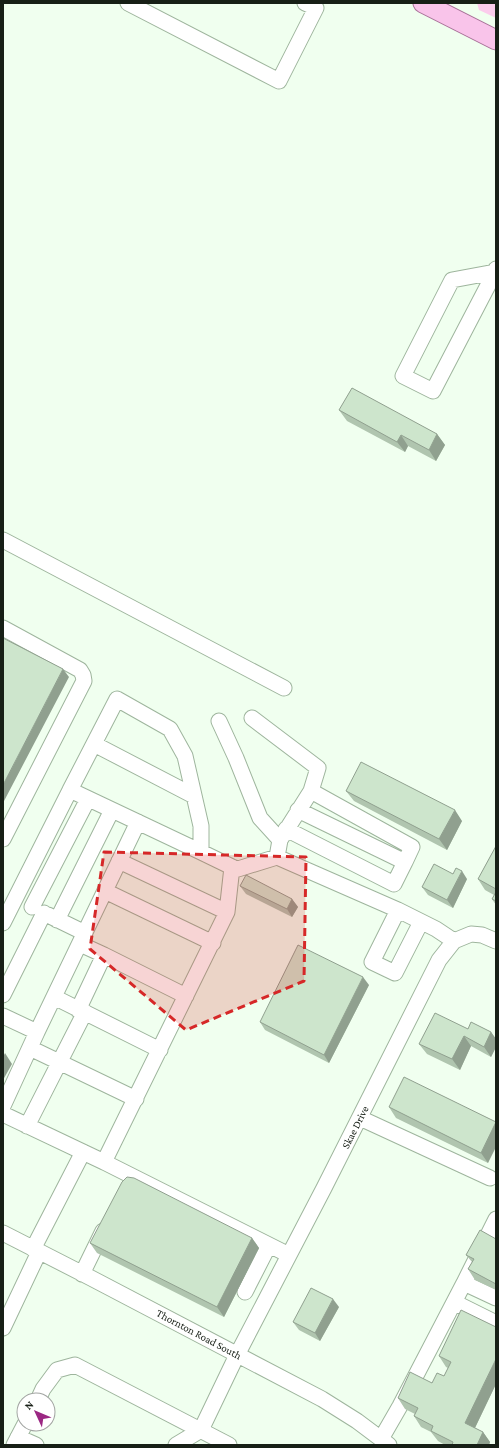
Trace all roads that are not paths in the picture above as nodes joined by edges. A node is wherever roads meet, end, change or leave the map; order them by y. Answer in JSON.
{"nodes":[{"id":1,"x":128,"y":3,"type":"edge"},
{"id":2,"x":306,"y":3,"type":"edge"},
{"id":3,"x":423,"y":3,"type":"edge"},
{"id":4,"x":496,"y":40,"type":"edge"},
{"id":5,"x":495,"y":270,"type":"edge"},
{"id":6,"x":3,"y":540,"type":"edge"},
{"id":7,"x":3,"y":628,"type":"edge"},
{"id":8,"x":284,"y":688,"type":"dead end"},
{"id":9,"x":252,"y":718,"type":"dead end"},
{"id":10,"x":219,"y":721,"type":"dead end"},
{"id":11,"x":94,"y":744,"type":"junction"},
{"id":12,"x":70,"y":790,"type":"junction"},
{"id":13,"x":311,"y":792,"type":"junction"},
{"id":14,"x":194,"y":796,"type":"junction"},
{"id":15,"x":88,"y":799,"type":"junction"},
{"id":16,"x":112,"y":810,"type":"junction"},
{"id":17,"x":298,"y":810,"type":"junction"},
{"id":18,"x":138,"y":822,"type":"junction"},
{"id":19,"x":283,"y":835,"type":"junction"},
{"id":20,"x":3,"y":839,"type":"edge"},
{"id":21,"x":201,"y":852,"type":"junction"},
{"id":22,"x":277,"y":857,"type":"junction"},
{"id":23,"x":119,"y":861,"type":"junction"},
{"id":24,"x":405,"y":862,"type":"junction"},
{"id":25,"x":232,"y":868,"type":"junction"},
{"id":26,"x":105,"y":891,"type":"junction"},
{"id":27,"x":15,"y":899,"type":"junction"},
{"id":28,"x":398,"y":910,"type":"junction"},
{"id":29,"x":228,"y":912,"type":"junction"},
{"id":30,"x":45,"y":913,"type":"junction"},
{"id":31,"x":421,"y":922,"type":"junction"},
{"id":32,"x":3,"y":923,"type":"edge"},
{"id":33,"x":82,"y":939,"type":"junction"},
{"id":34,"x":496,"y":940,"type":"edge"},
{"id":35,"x":454,"y":941,"type":"junction"},
{"id":36,"x":213,"y":943,"type":"junction"},
{"id":37,"x":104,"y":955,"type":"junction"},
{"id":38,"x":3,"y":995,"type":"edge"},
{"id":39,"x":186,"y":996,"type":"junction"},
{"id":40,"x":54,"y":997,"type":"junction"},
{"id":41,"x":82,"y":1011,"type":"junction"},
{"id":42,"x":3,"y":1016,"type":"edge"},
{"id":43,"x":37,"y":1032,"type":"junction"},
{"id":44,"x":30,"y":1048,"type":"junction"},
{"id":45,"x":160,"y":1050,"type":"junction"},
{"id":46,"x":59,"y":1062,"type":"junction"},
{"id":47,"x":136,"y":1099,"type":"junction"},
{"id":48,"x":3,"y":1106,"type":"edge"},
{"id":49,"x":3,"y":1114,"type":"edge"},
{"id":50,"x":360,"y":1118,"type":"junction"},
{"id":51,"x":27,"y":1126,"type":"junction"},
{"id":52,"x":83,"y":1152,"type":"junction"},
{"id":53,"x":104,"y":1162,"type":"junction"},
{"id":54,"x":490,"y":1178,"type":"dead end"},
{"id":55,"x":496,"y":1219,"type":"edge"},
{"id":56,"x":108,"y":1221,"type":"edge"},
{"id":57,"x":3,"y":1233,"type":"edge"},
{"id":58,"x":268,"y":1245,"type":"junction"},
{"id":59,"x":36,"y":1250,"type":"junction"},
{"id":60,"x":289,"y":1255,"type":"junction"},
{"id":61,"x":82,"y":1274,"type":"junction"},
{"id":62,"x":464,"y":1283,"type":"junction"},
{"id":63,"x":245,"y":1292,"type":"dead end"},
{"id":64,"x":496,"y":1298,"type":"edge"},
{"id":65,"x":454,"y":1302,"type":"junction"},
{"id":66,"x":496,"y":1323,"type":"edge"},
{"id":67,"x":3,"y":1328,"type":"edge"},
{"id":68,"x":237,"y":1354,"type":"junction"},
{"id":69,"x":42,"y":1392,"type":"edge"},
{"id":70,"x":201,"y":1430,"type":"junction"},
{"id":71,"x":19,"y":1435,"type":"edge"},
{"id":72,"x":385,"y":1442,"type":"edge"},
{"id":73,"x":36,"y":1445,"type":"edge"},
{"id":74,"x":176,"y":1445,"type":"edge"},
{"id":75,"x":228,"y":1445,"type":"edge"}],
"edges":[{"from":1,"to":2,"type":"street"},
{"from":3,"to":4,"type":"main road"},
{"from":5,"to":5,"type":"street"},
{"from":6,"to":8,"type":"street"},
{"from":7,"to":20,"type":"street"},
{"from":9,"to":13,"type":"street"},
{"from":10,"to":19,"type":"street"},
{"from":11,"to":12,"type":"street"},
{"from":11,"to":14,"type":"street"},
{"from":11,"to":14,"type":"street"},
{"from":12,"to":15,"type":"street"},
{"from":12,"to":27,"type":"street"},
{"from":13,"to":17,"type":"street"},
{"from":13,"to":24,"type":"street"},
{"from":14,"to":21,"type":"street"},
{"from":15,"to":16,"type":"street"},
{"from":15,"to":30,"type":"street"},
{"from":16,"to":18,"type":"street"},
{"from":16,"to":30,"type":"street"},
{"from":17,"to":19,"type":"street"},
{"from":17,"to":24,"type":"street"},
{"from":18,"to":21,"type":"street"},
{"from":18,"to":23,"type":"street"},
{"from":19,"to":22,"type":"street"},
{"from":19,"to":24,"type":"street"},
{"from":21,"to":25,"type":"street"},
{"from":22,"to":25,"type":"street"},
{"from":22,"to":28,"type":"street"},
{"from":23,"to":26,"type":"street"},
{"from":23,"to":29,"type":"street"},
{"from":25,"to":29,"type":"street"},
{"from":26,"to":33,"type":"street"},
{"from":26,"to":36,"type":"street"},
{"from":27,"to":30,"type":"street"},
{"from":27,"to":32,"type":"street"},
{"from":28,"to":31,"type":"street"},
{"from":28,"to":31,"type":"street"},
{"from":29,"to":36,"type":"street"},
{"from":30,"to":33,"type":"street"},
{"from":30,"to":38,"type":"street"},
{"from":31,"to":35,"type":"street"},
{"from":33,"to":37,"type":"street"},
{"from":33,"to":40,"type":"street"},
{"from":34,"to":35,"type":"street"},
{"from":35,"to":50,"type":"street","name":"Skae Drive"},
{"from":36,"to":39,"type":"street"},
{"from":37,"to":39,"type":"street"},
{"from":37,"to":41,"type":"street"},
{"from":39,"to":45,"type":"street"},
{"from":40,"to":41,"type":"street"},
{"from":40,"to":43,"type":"street"},
{"from":41,"to":45,"type":"street"},
{"from":41,"to":46,"type":"street"},
{"from":42,"to":43,"type":"street"},
{"from":43,"to":44,"type":"street"},
{"from":44,"to":46,"type":"street"},
{"from":44,"to":48,"type":"street"},
{"from":45,"to":47,"type":"street"},
{"from":46,"to":47,"type":"street"},
{"from":46,"to":51,"type":"street"},
{"from":47,"to":53,"type":"street"},
{"from":49,"to":51,"type":"street"},
{"from":50,"to":54,"type":"street"},
{"from":50,"to":60,"type":"street","name":"Skae Drive"},
{"from":51,"to":52,"type":"street"},
{"from":52,"to":53,"type":"street"},
{"from":52,"to":59,"type":"street"},
{"from":53,"to":58,"type":"street"},
{"from":55,"to":62,"type":"street"},
{"from":56,"to":61,"type":"street"},
{"from":57,"to":59,"type":"street","name":"Thornton Road South"},
{"from":58,"to":60,"type":"street"},
{"from":58,"to":63,"type":"street"},
{"from":59,"to":61,"type":"street","name":"Thornton Road South"},
{"from":59,"to":67,"type":"street"},
{"from":60,"to":68,"type":"street","name":"Skae Drive"},
{"from":61,"to":68,"type":"street","name":"Thornton Road South"},
{"from":62,"to":64,"type":"street"},
{"from":62,"to":65,"type":"street"},
{"from":65,"to":66,"type":"street"},
{"from":65,"to":72,"type":"street"},
{"from":68,"to":70,"type":"street","name":"Skae Drive"},
{"from":68,"to":72,"type":"street","name":"Thornton Road South"},
{"from":69,"to":70,"type":"street"},
{"from":70,"to":74,"type":"street"},
{"from":70,"to":75,"type":"street"},
{"from":71,"to":73,"type":"street"}]}
